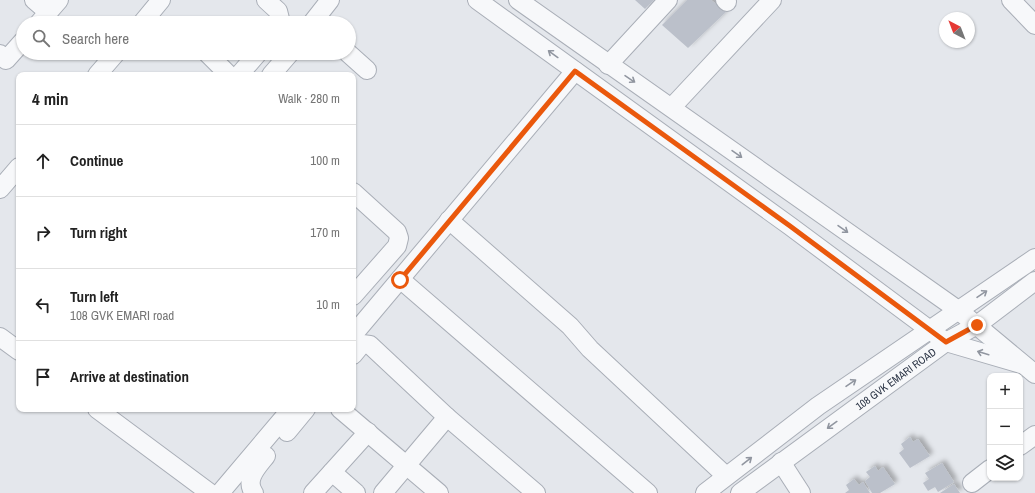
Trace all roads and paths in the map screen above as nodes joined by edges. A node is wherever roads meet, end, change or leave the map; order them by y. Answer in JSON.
{"nodes":[{"id":1,"x":34,"y":0,"type":"edge"},
{"id":2,"x":161,"y":0,"type":"edge"},
{"id":3,"x":266,"y":0,"type":"edge"},
{"id":4,"x":330,"y":0,"type":"edge"},
{"id":5,"x":477,"y":0,"type":"edge"},
{"id":6,"x":518,"y":0,"type":"edge"},
{"id":7,"x":668,"y":0,"type":"edge"},
{"id":8,"x":772,"y":0,"type":"edge"},
{"id":9,"x":1011,"y":0,"type":"edge"},
{"id":10,"x":48,"y":12,"type":"edge"},
{"id":11,"x":148,"y":16,"type":"edge"},
{"id":12,"x":279,"y":16,"type":"edge"},
{"id":13,"x":318,"y":16,"type":"edge"},
{"id":14,"x":1035,"y":25,"type":"edge"},
{"id":15,"x":16,"y":49,"type":"edge"},
{"id":16,"x":0,"y":54,"type":"edge"},
{"id":17,"x":110,"y":60,"type":"edge"},
{"id":18,"x":214,"y":60,"type":"edge"},
{"id":19,"x":252,"y":60,"type":"edge"},
{"id":20,"x":284,"y":60,"type":"edge"},
{"id":21,"x":356,"y":60,"type":"edge"},
{"id":22,"x":608,"y":65,"type":"junction"},
{"id":23,"x":367,"y":70,"type":"dead end"},
{"id":24,"x":575,"y":71,"type":"junction"},
{"id":25,"x":100,"y":72,"type":"edge"},
{"id":26,"x":226,"y":72,"type":"edge"},
{"id":27,"x":242,"y":72,"type":"edge"},
{"id":28,"x":274,"y":72,"type":"edge"},
{"id":29,"x":672,"y":107,"type":"junction"},
{"id":30,"x":16,"y":170,"type":"edge"},
{"id":31,"x":0,"y":189,"type":"edge"},
{"id":32,"x":356,"y":199,"type":"edge"},
{"id":33,"x":449,"y":220,"type":"junction"},
{"id":34,"x":1035,"y":258,"type":"edge"},
{"id":35,"x":400,"y":280,"type":"junction"},
{"id":36,"x":1035,"y":281,"type":"edge"},
{"id":37,"x":356,"y":293,"type":"edge"},
{"id":38,"x":958,"y":310,"type":"junction"},
{"id":39,"x":977,"y":325,"type":"junction"},
{"id":40,"x":930,"y":329,"type":"junction"},
{"id":41,"x":356,"y":331,"type":"edge"},
{"id":42,"x":0,"y":337,"type":"edge"},
{"id":43,"x":946,"y":342,"type":"junction"},
{"id":44,"x":16,"y":349,"type":"edge"},
{"id":45,"x":356,"y":351,"type":"edge"},
{"id":46,"x":1020,"y":364,"type":"junction"},
{"id":47,"x":1035,"y":374,"type":"edge"},
{"id":48,"x":101,"y":412,"type":"edge"},
{"id":49,"x":288,"y":412,"type":"edge"},
{"id":50,"x":304,"y":412,"type":"edge"},
{"id":51,"x":344,"y":412,"type":"edge"},
{"id":52,"x":447,"y":417,"type":"junction"},
{"id":53,"x":368,"y":432,"type":"junction"},
{"id":54,"x":1035,"y":435,"type":"edge"},
{"id":55,"x":1021,"y":445,"type":"edge"},
{"id":56,"x":781,"y":462,"type":"junction"},
{"id":57,"x":407,"y":465,"type":"junction"},
{"id":58,"x":987,"y":471,"type":"edge"},
{"id":59,"x":332,"y":472,"type":"junction"},
{"id":60,"x":726,"y":476,"type":"junction"},
{"id":61,"x":972,"y":483,"type":"dead end"},
{"id":62,"x":210,"y":493,"type":"edge"},
{"id":63,"x":220,"y":493,"type":"edge"},
{"id":64,"x":254,"y":493,"type":"edge"},
{"id":65,"x":313,"y":493,"type":"edge"},
{"id":66,"x":356,"y":493,"type":"edge"},
{"id":67,"x":383,"y":493,"type":"edge"},
{"id":68,"x":439,"y":493,"type":"edge"},
{"id":69,"x":536,"y":493,"type":"edge"},
{"id":70,"x":648,"y":493,"type":"edge"},
{"id":71,"x":705,"y":493,"type":"edge"},
{"id":72,"x":740,"y":493,"type":"edge"},
{"id":73,"x":801,"y":493,"type":"edge"}],
"edges":[{"from":1,"to":10,"type":"street"},
{"from":2,"to":11,"type":"street"},
{"from":3,"to":12,"type":"street"},
{"from":4,"to":13,"type":"street"},
{"from":24,"to":5,"type":"street","one_way":true},
{"from":6,"to":22,"type":"street"},
{"from":7,"to":22,"type":"street"},
{"from":8,"to":29,"type":"street"},
{"from":9,"to":14,"type":"street"},
{"from":15,"to":16,"type":"street"},
{"from":17,"to":25,"type":"street"},
{"from":18,"to":26,"type":"street"},
{"from":19,"to":27,"type":"street"},
{"from":20,"to":28,"type":"street"},
{"from":21,"to":23,"type":"street"},
{"from":22,"to":29,"type":"street","one_way":true},
{"from":24,"to":33,"type":"street"},
{"from":24,"to":40,"type":"street"},
{"from":29,"to":38,"type":"street","one_way":true},
{"from":30,"to":31,"type":"street"},
{"from":32,"to":37,"type":"street"},
{"from":33,"to":35,"type":"street"},
{"from":33,"to":60,"type":"street"},
{"from":38,"to":34,"type":"street","one_way":true},
{"from":35,"to":41,"type":"street"},
{"from":35,"to":70,"type":"street"},
{"from":36,"to":39,"type":"street","name":"108 GVK EMARI ROAD"},
{"from":38,"to":39,"type":"street"},
{"from":38,"to":40,"type":"street"},
{"from":39,"to":43,"type":"street","name":"108 GVK EMARI ROAD"},
{"from":39,"to":46,"type":"street"},
{"from":40,"to":43,"type":"street"},
{"from":60,"to":40,"type":"street","one_way":true},
{"from":42,"to":44,"type":"street"},
{"from":46,"to":43,"type":"street","one_way":true},
{"from":43,"to":56,"type":"street","name":"108 GVK EMARI ROAD","one_way":true},
{"from":45,"to":52,"type":"street"},
{"from":46,"to":47,"type":"street"},
{"from":48,"to":62,"type":"street"},
{"from":49,"to":63,"type":"street"},
{"from":50,"to":64,"type":"street"},
{"from":51,"to":53,"type":"street"},
{"from":52,"to":57,"type":"street"},
{"from":52,"to":69,"type":"street"},
{"from":53,"to":57,"type":"street"},
{"from":53,"to":59,"type":"street"},
{"from":54,"to":55,"type":"street"},
{"from":56,"to":72,"type":"street","name":"108 GVK EMARI ROAD"},
{"from":56,"to":73,"type":"street"},
{"from":57,"to":67,"type":"street"},
{"from":57,"to":68,"type":"street"},
{"from":58,"to":61,"type":"street"},
{"from":59,"to":65,"type":"street"},
{"from":59,"to":66,"type":"street"},
{"from":60,"to":71,"type":"street"}]}
